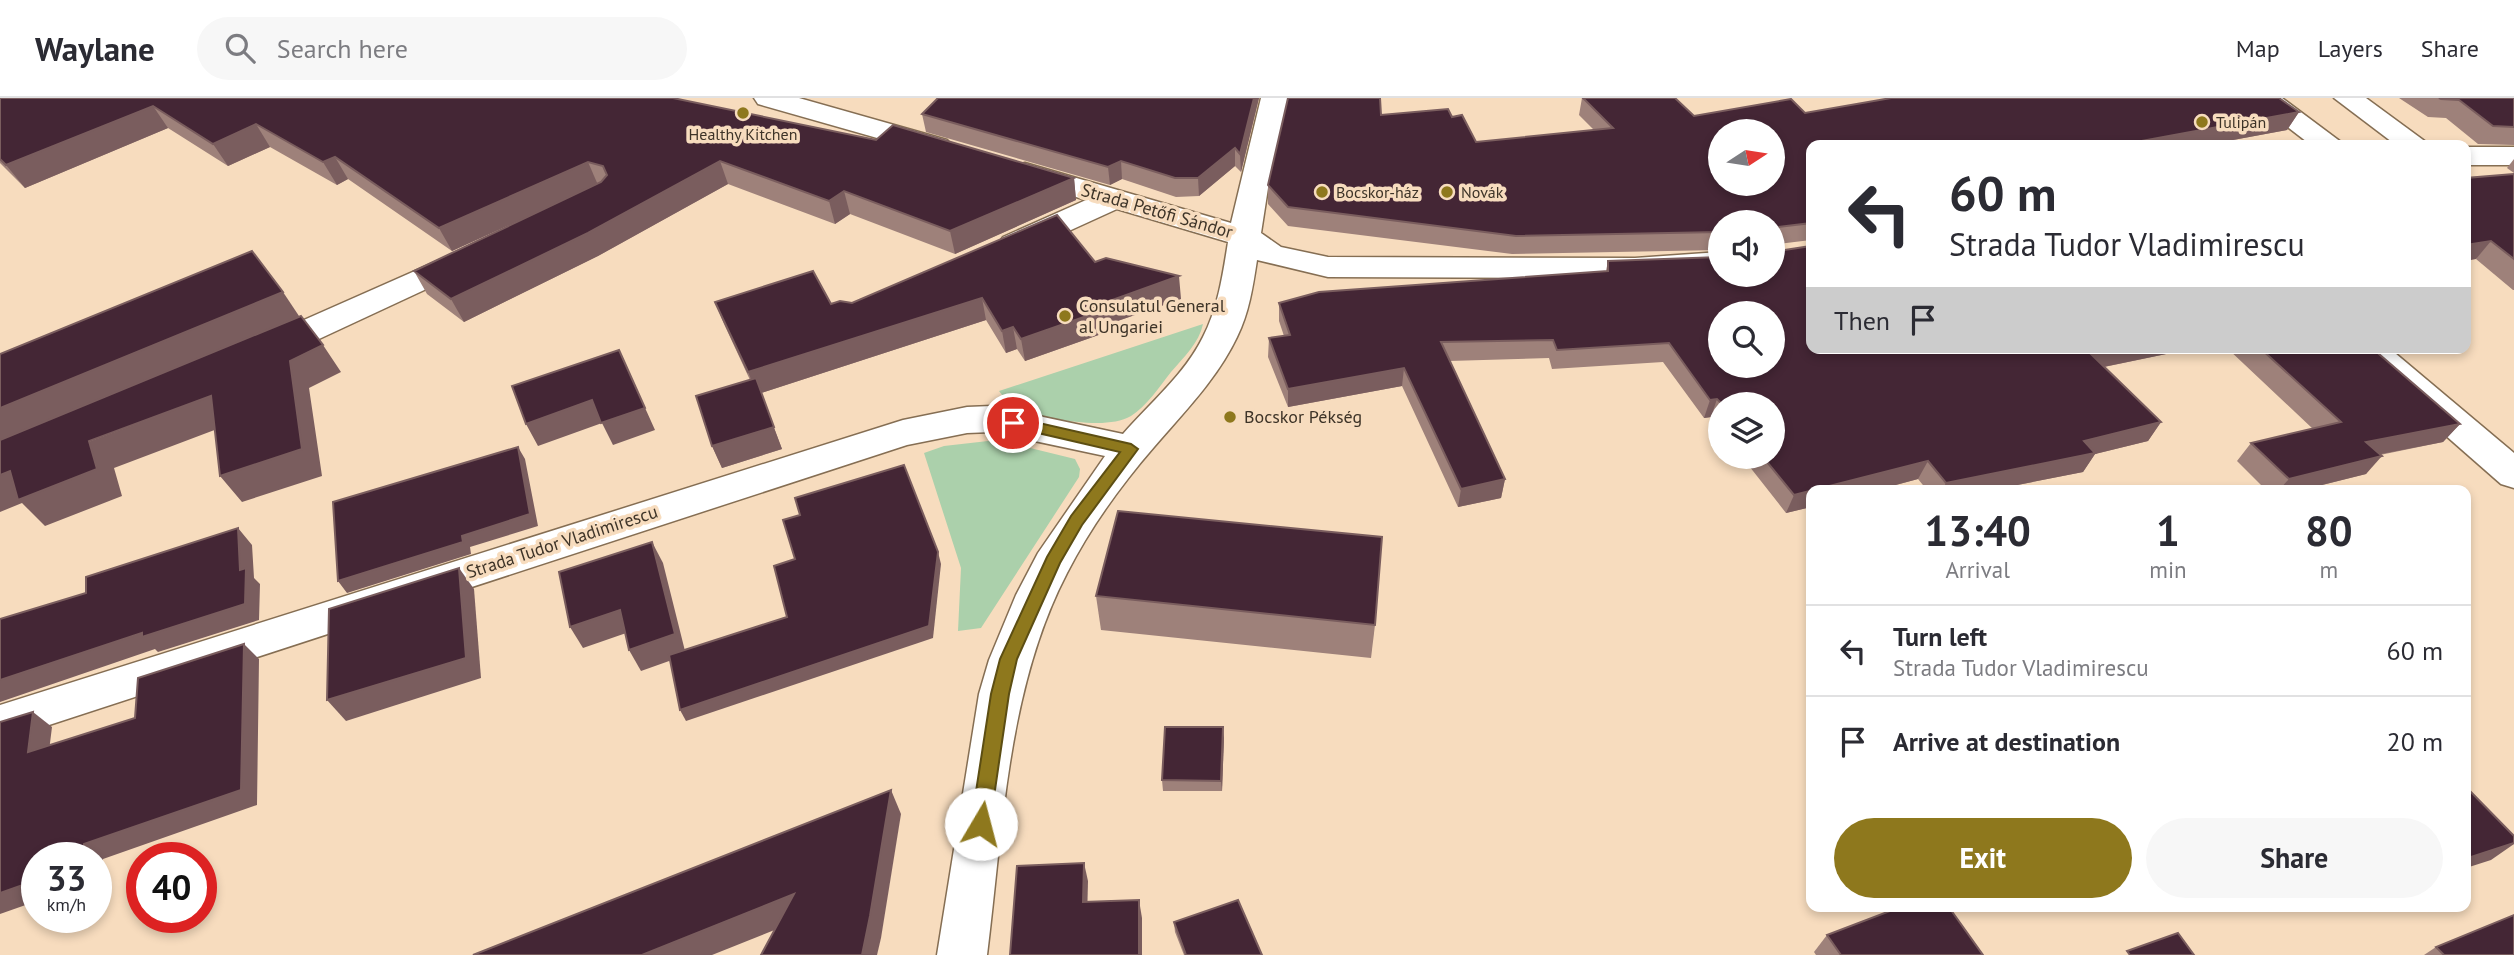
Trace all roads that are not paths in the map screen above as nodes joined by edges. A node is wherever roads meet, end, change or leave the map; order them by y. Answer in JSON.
{"nodes":[{"id":1,"x":1275,"y":98,"type":"edge"},
{"id":2,"x":2264,"y":98,"type":"edge"},
{"id":3,"x":2348,"y":98,"type":"edge"},
{"id":4,"x":775,"y":99,"type":"edge"},
{"id":5,"x":2323,"y":140,"type":"edge"},
{"id":6,"x":2408,"y":140,"type":"edge"},
{"id":7,"x":961,"y":153,"type":"edge"},
{"id":8,"x":2471,"y":156,"type":"edge"},
{"id":9,"x":2514,"y":156,"type":"edge"},
{"id":10,"x":998,"y":164,"type":"edge"},
{"id":11,"x":1113,"y":199,"type":"junction"},
{"id":12,"x":1245,"y":237,"type":"junction"},
{"id":13,"x":501,"y":242,"type":"edge"},
{"id":14,"x":983,"y":258,"type":"edge"},
{"id":15,"x":1708,"y":263,"type":"edge"},
{"id":16,"x":2374,"y":354,"type":"edge"},
{"id":17,"x":242,"y":361,"type":"edge"},
{"id":18,"x":1131,"y":449,"type":"junction"},
{"id":19,"x":2514,"y":474,"type":"edge"},
{"id":20,"x":0,"y":723,"type":"edge"},
{"id":21,"x":962,"y":955,"type":"edge"}],
"edges":[{"from":1,"to":12,"type":"street"},
{"from":2,"to":5,"type":"street"},
{"from":3,"to":6,"type":"street"},
{"from":4,"to":7,"type":"street"},
{"from":8,"to":9,"type":"street"},
{"from":10,"to":11,"type":"street","name":"Strada Petőfi Sándor"},
{"from":11,"to":12,"type":"street","name":"Strada Petőfi Sándor"},
{"from":11,"to":14,"type":"street"},
{"from":12,"to":15,"type":"street","name":"Strada Petőfi Sándor"},
{"from":12,"to":18,"type":"street"},
{"from":13,"to":17,"type":"street"},
{"from":16,"to":19,"type":"street"},
{"from":18,"to":20,"type":"street","name":"Strada Tudor Vladimirescu"},
{"from":18,"to":21,"type":"street"}]}
